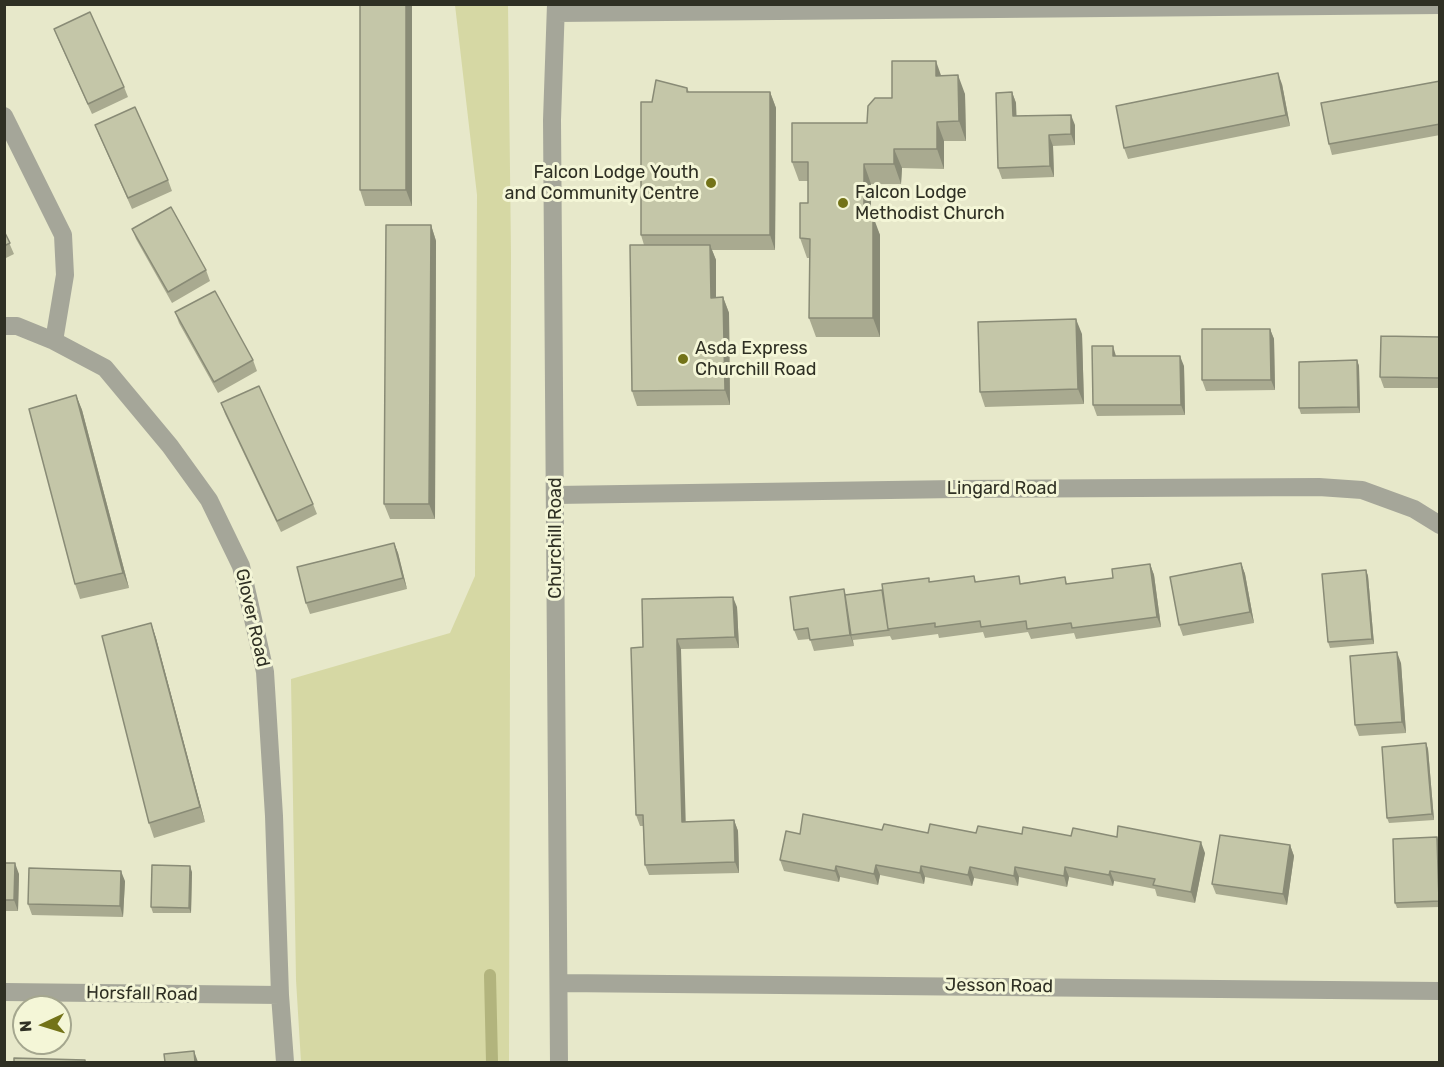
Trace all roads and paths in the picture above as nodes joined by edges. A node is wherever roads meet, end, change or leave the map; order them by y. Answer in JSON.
{"nodes":[{"id":1,"x":1440,"y":5,"type":"edge"},
{"id":2,"x":556,"y":9,"type":"edge"},
{"id":3,"x":4,"y":116,"type":"edge"},
{"id":4,"x":4,"y":326,"type":"edge"},
{"id":5,"x":54,"y":341,"type":"junction"},
{"id":6,"x":556,"y":495,"type":"junction"},
{"id":7,"x":1440,"y":525,"type":"edge"},
{"id":8,"x":559,"y":983,"type":"junction"},
{"id":9,"x":1440,"y":991,"type":"edge"},
{"id":10,"x":4,"y":992,"type":"edge"},
{"id":11,"x":280,"y":995,"type":"junction"},
{"id":12,"x":285,"y":1062,"type":"edge"},
{"id":13,"x":559,"y":1062,"type":"edge"}],
"edges":[{"from":1,"to":2,"type":"street"},
{"from":2,"to":6,"type":"street","name":"Churchill Road"},
{"from":3,"to":5,"type":"street"},
{"from":4,"to":5,"type":"street","name":"Glover Road"},
{"from":5,"to":11,"type":"street","name":"Glover Road"},
{"from":6,"to":7,"type":"street","name":"Lingard Road"},
{"from":6,"to":8,"type":"street","name":"Churchill Road"},
{"from":8,"to":9,"type":"street","name":"Jesson Road"},
{"from":8,"to":13,"type":"street","name":"Churchill Road"},
{"from":10,"to":11,"type":"street","name":"Horsfall Road"},
{"from":11,"to":12,"type":"street","name":"Glover Road"}]}
